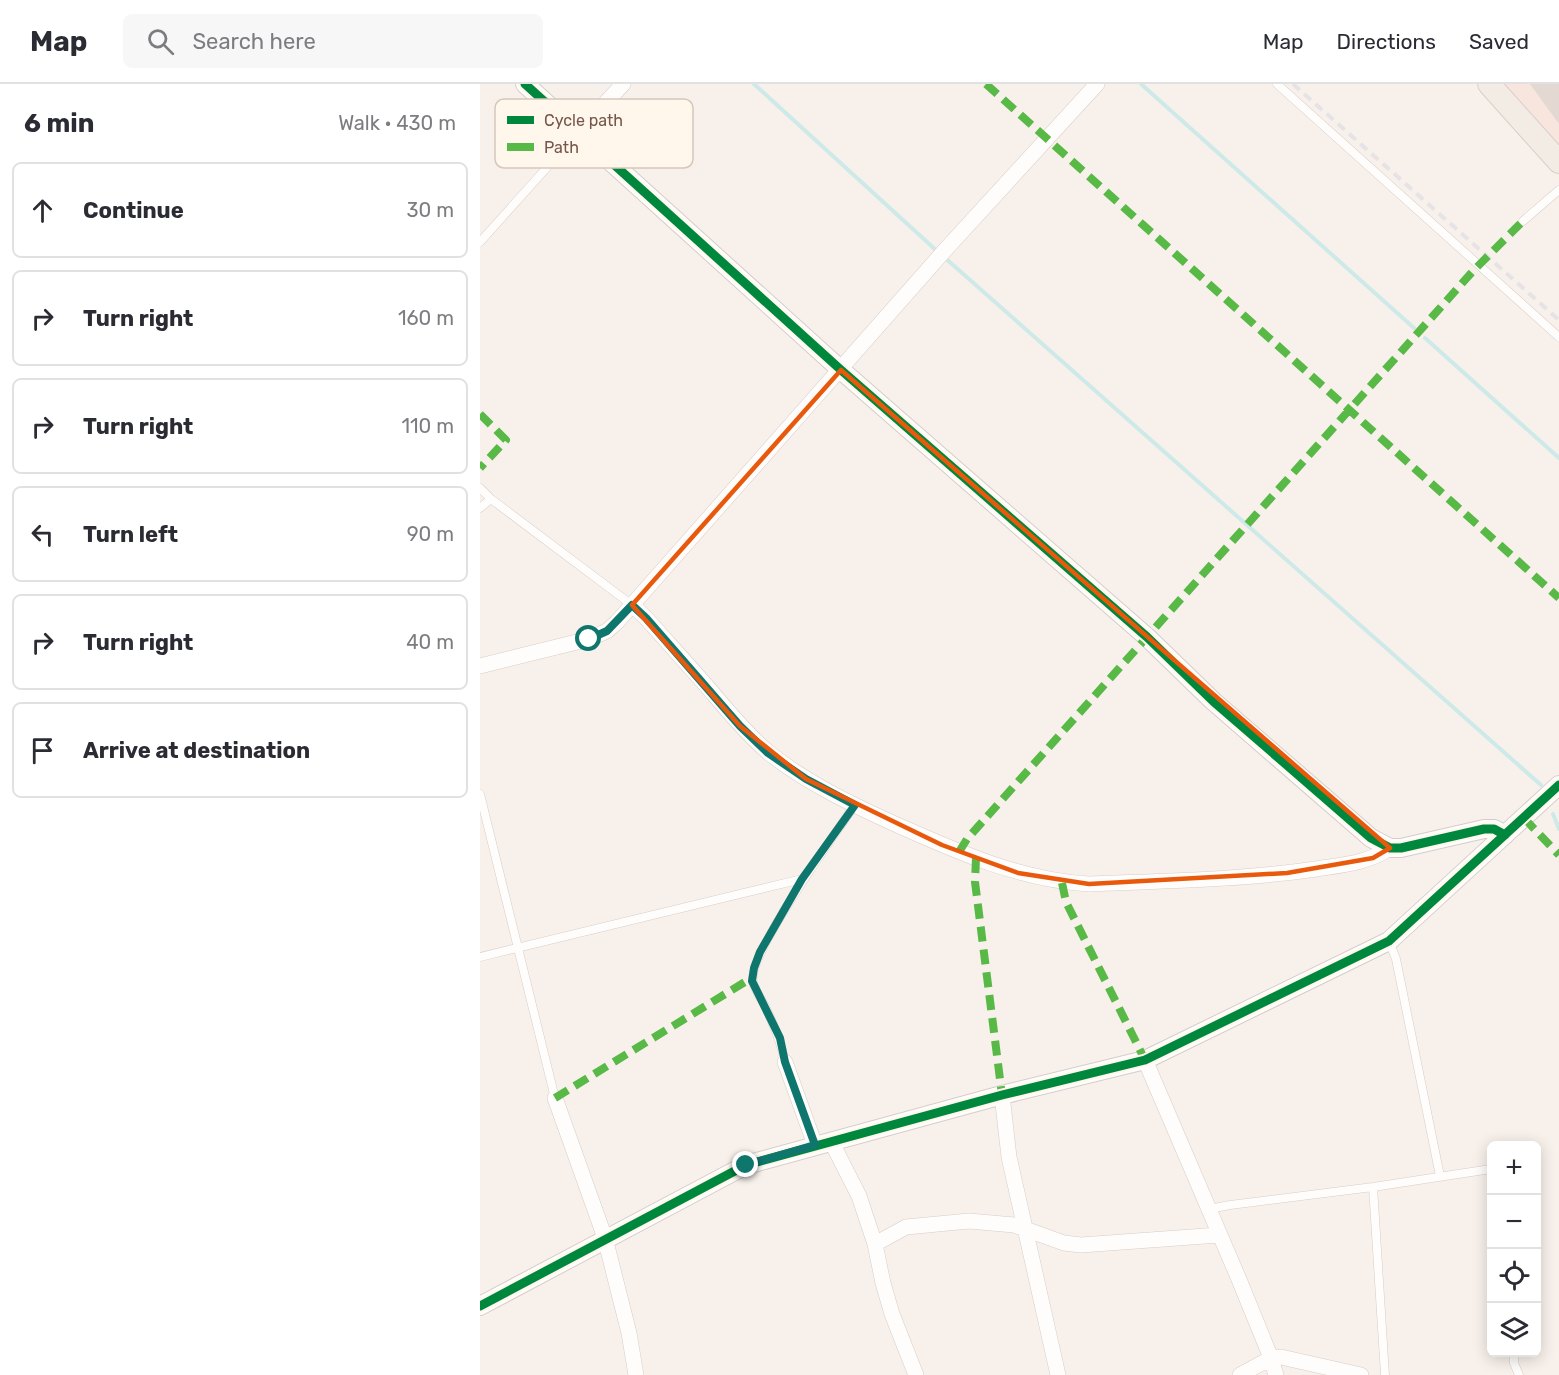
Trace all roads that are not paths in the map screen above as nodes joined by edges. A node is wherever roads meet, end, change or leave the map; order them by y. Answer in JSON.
{"nodes":[{"id":1,"x":525,"y":84,"type":"edge"},
{"id":2,"x":623,"y":84,"type":"edge"},
{"id":3,"x":1097,"y":84,"type":"edge"},
{"id":4,"x":1277,"y":84,"type":"edge"},
{"id":5,"x":1489,"y":84,"type":"edge"},
{"id":6,"x":542,"y":99,"type":"edge"},
{"id":7,"x":609,"y":99,"type":"edge"},
{"id":8,"x":1559,"y":162,"type":"edge"},
{"id":9,"x":547,"y":168,"type":"edge"},
{"id":10,"x":619,"y":168,"type":"edge"},
{"id":11,"x":1559,"y":190,"type":"edge"},
{"id":12,"x":1523,"y":221,"type":"dead end"},
{"id":13,"x":480,"y":242,"type":"edge"},
{"id":14,"x":1559,"y":338,"type":"edge"},
{"id":15,"x":841,"y":370,"type":"junction"},
{"id":16,"x":480,"y":488,"type":"edge"},
{"id":17,"x":491,"y":499,"type":"junction"},
{"id":18,"x":480,"y":508,"type":"edge"},
{"id":19,"x":632,"y":605,"type":"junction"},
{"id":20,"x":480,"y":666,"type":"edge"},
{"id":21,"x":1559,"y":785,"type":"edge"},
{"id":22,"x":480,"y":794,"type":"edge"},
{"id":23,"x":855,"y":805,"type":"junction"},
{"id":24,"x":1505,"y":835,"type":"junction"},
{"id":25,"x":1390,"y":848,"type":"junction"},
{"id":26,"x":802,"y":879,"type":"junction"},
{"id":27,"x":1389,"y":941,"type":"junction"},
{"id":28,"x":518,"y":949,"type":"junction"},
{"id":29,"x":480,"y":957,"type":"edge"},
{"id":30,"x":1145,"y":1060,"type":"junction"},
{"id":31,"x":785,"y":1062,"type":"joint"},
{"id":32,"x":1002,"y":1095,"type":"junction"},
{"id":33,"x":555,"y":1098,"type":"joint"},
{"id":34,"x":823,"y":1143,"type":"junction"},
{"id":35,"x":1487,"y":1170,"type":"edge"},
{"id":36,"x":1440,"y":1176,"type":"junction"},
{"id":37,"x":1373,"y":1187,"type":"junction"},
{"id":38,"x":1209,"y":1209,"type":"junction"},
{"id":39,"x":1025,"y":1229,"type":"junction"},
{"id":40,"x":1219,"y":1235,"type":"junction"},
{"id":41,"x":605,"y":1238,"type":"junction"},
{"id":42,"x":875,"y":1244,"type":"junction"},
{"id":43,"x":480,"y":1306,"type":"edge"},
{"id":44,"x":1514,"y":1357,"type":"edge"},
{"id":45,"x":1271,"y":1358,"type":"junction"},
{"id":46,"x":636,"y":1375,"type":"edge"},
{"id":47,"x":916,"y":1375,"type":"edge"},
{"id":48,"x":1058,"y":1375,"type":"edge"},
{"id":49,"x":1240,"y":1375,"type":"edge"},
{"id":50,"x":1276,"y":1375,"type":"edge"},
{"id":51,"x":1361,"y":1375,"type":"edge"},
{"id":52,"x":1384,"y":1375,"type":"edge"},
{"id":53,"x":1520,"y":1375,"type":"edge"}],
"edges":[{"from":1,"to":6,"type":"street"},
{"from":2,"to":7,"type":"street"},
{"from":3,"to":15,"type":"street"},
{"from":4,"to":14,"type":"lane"},
{"from":5,"to":8,"type":"main road"},
{"from":9,"to":13,"type":"lane"},
{"from":10,"to":15,"type":"street"},
{"from":11,"to":12,"type":"lane"},
{"from":15,"to":19,"type":"street"},
{"from":15,"to":25,"type":"street"},
{"from":16,"to":17,"type":"lane"},
{"from":17,"to":18,"type":"lane"},
{"from":17,"to":19,"type":"lane"},
{"from":19,"to":20,"type":"street"},
{"from":19,"to":23,"type":"street"},
{"from":21,"to":24,"type":"street"},
{"from":22,"to":28,"type":"lane"},
{"from":23,"to":25,"type":"street"},
{"from":23,"to":26,"type":"lane"},
{"from":24,"to":25,"type":"street"},
{"from":24,"to":27,"type":"street"},
{"from":26,"to":28,"type":"lane"},
{"from":26,"to":31,"type":"lane"},
{"from":27,"to":30,"type":"street"},
{"from":27,"to":36,"type":"lane"},
{"from":28,"to":29,"type":"lane"},
{"from":28,"to":33,"type":"lane"},
{"from":30,"to":32,"type":"street"},
{"from":30,"to":38,"type":"street"},
{"from":31,"to":34,"type":"street"},
{"from":32,"to":34,"type":"street"},
{"from":32,"to":39,"type":"street"},
{"from":33,"to":41,"type":"street"},
{"from":34,"to":41,"type":"street"},
{"from":34,"to":42,"type":"street"},
{"from":35,"to":36,"type":"lane"},
{"from":36,"to":37,"type":"lane"},
{"from":37,"to":38,"type":"lane"},
{"from":37,"to":52,"type":"lane"},
{"from":38,"to":40,"type":"street"},
{"from":39,"to":40,"type":"street"},
{"from":39,"to":42,"type":"street"},
{"from":39,"to":48,"type":"street"},
{"from":40,"to":45,"type":"street"},
{"from":41,"to":43,"type":"street"},
{"from":41,"to":46,"type":"street"},
{"from":42,"to":47,"type":"street"},
{"from":44,"to":53,"type":"lane"},
{"from":45,"to":49,"type":"street"},
{"from":45,"to":50,"type":"street"},
{"from":45,"to":51,"type":"street"}]}
